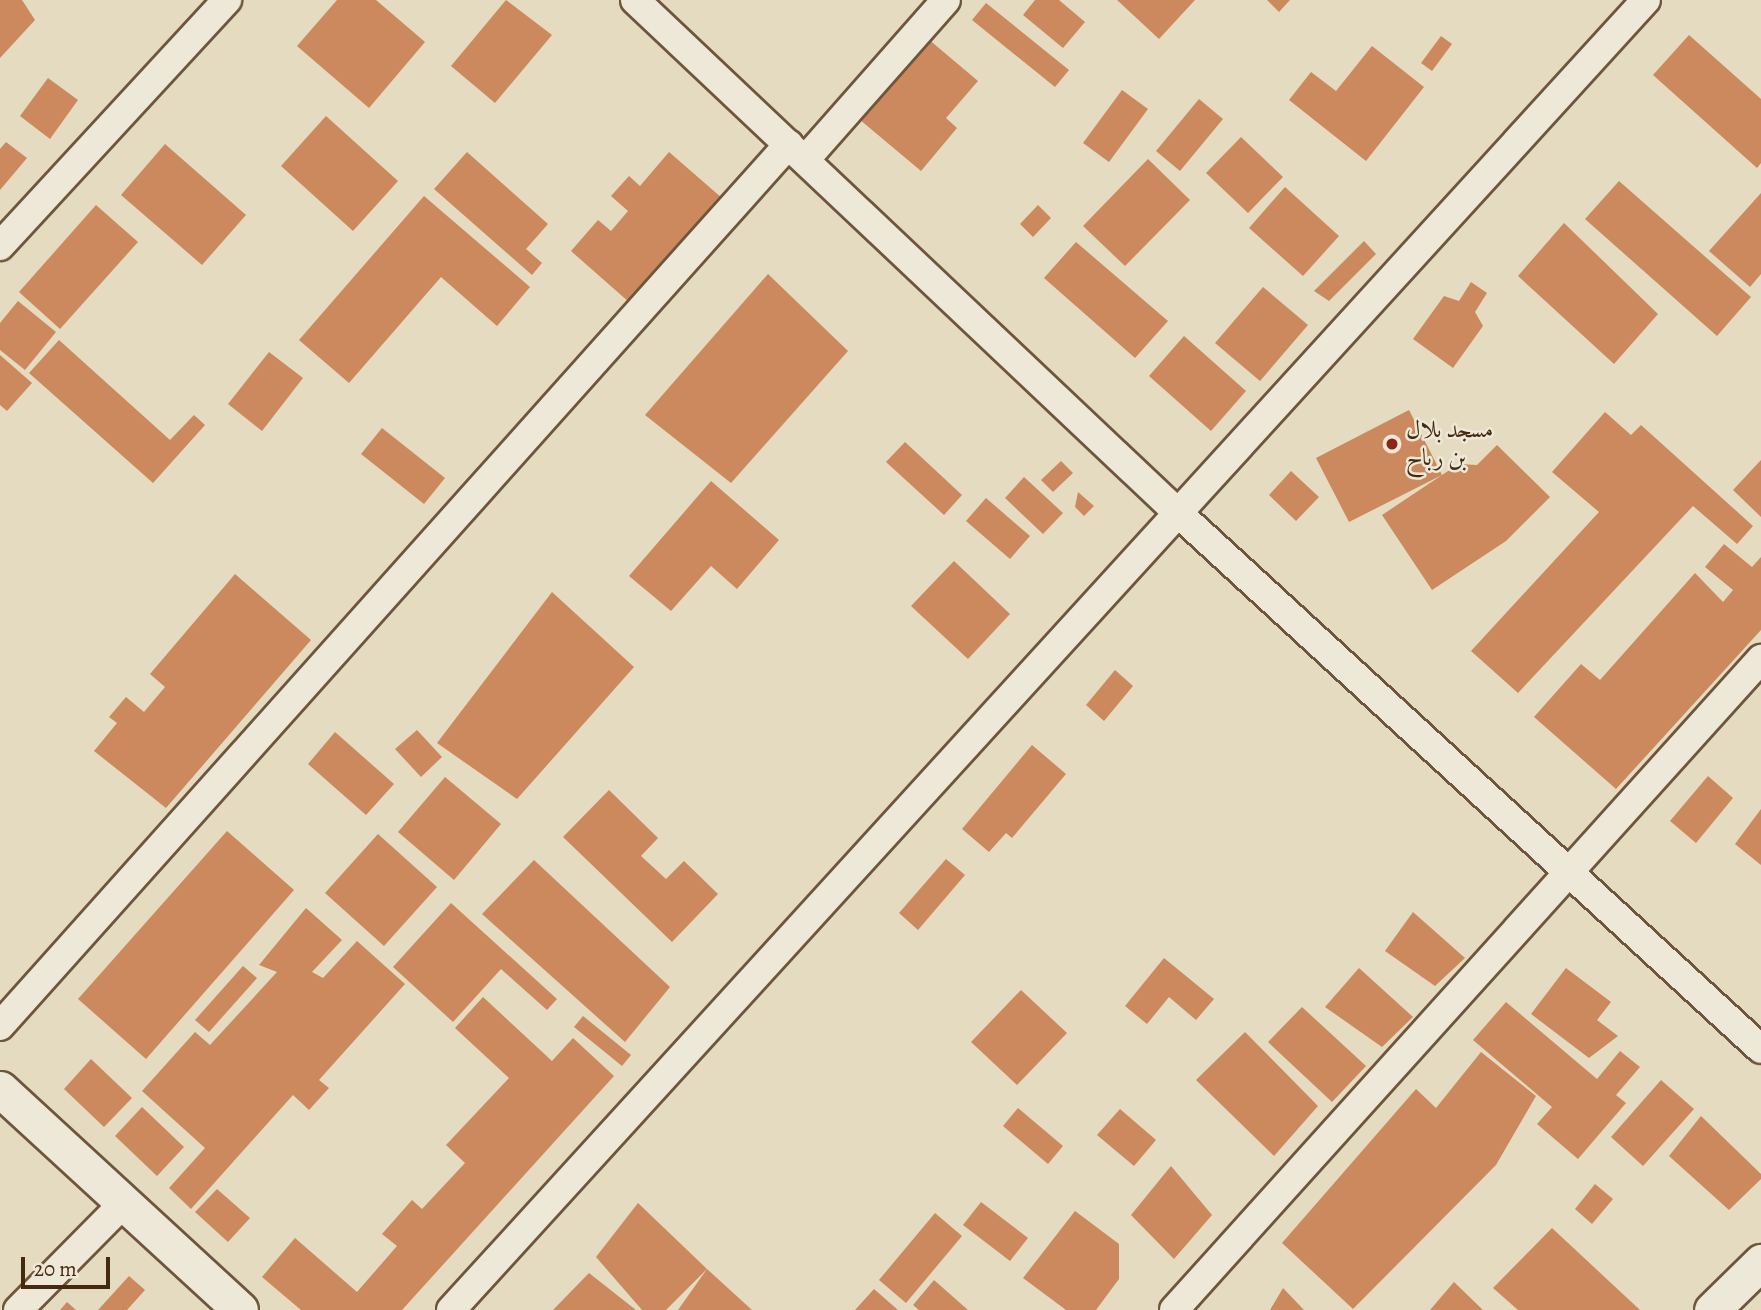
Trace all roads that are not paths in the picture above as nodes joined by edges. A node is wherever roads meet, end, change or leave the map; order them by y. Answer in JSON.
{"nodes":[{"id":1,"x":227,"y":0,"type":"edge"},
{"id":2,"x":635,"y":0,"type":"edge"},
{"id":3,"x":946,"y":0,"type":"edge"},
{"id":4,"x":1646,"y":0,"type":"edge"},
{"id":5,"x":797,"y":152,"type":"junction"},
{"id":6,"x":0,"y":246,"type":"edge"},
{"id":7,"x":1177,"y":512,"type":"junction"},
{"id":8,"x":1761,"y":659,"type":"edge"},
{"id":9,"x":1567,"y":873,"type":"junction"},
{"id":10,"x":0,"y":1026,"type":"edge"},
{"id":11,"x":1761,"y":1049,"type":"edge"},
{"id":12,"x":0,"y":1089,"type":"edge"},
{"id":13,"x":124,"y":1203,"type":"junction"},
{"id":14,"x":1761,"y":1262,"type":"edge"},
{"id":15,"x":18,"y":1310,"type":"edge"},
{"id":16,"x":240,"y":1310,"type":"edge"},
{"id":17,"x":451,"y":1310,"type":"edge"},
{"id":18,"x":1174,"y":1310,"type":"edge"},
{"id":19,"x":1712,"y":1310,"type":"edge"}],
"edges":[{"from":1,"to":6,"type":"street"},
{"from":2,"to":5,"type":"street"},
{"from":3,"to":5,"type":"street"},
{"from":4,"to":7,"type":"street"},
{"from":5,"to":7,"type":"street"},
{"from":5,"to":10,"type":"street"},
{"from":7,"to":9,"type":"street"},
{"from":7,"to":17,"type":"street"},
{"from":8,"to":9,"type":"street"},
{"from":9,"to":11,"type":"street"},
{"from":9,"to":18,"type":"street"},
{"from":12,"to":13,"type":"street"},
{"from":13,"to":15,"type":"street"},
{"from":13,"to":16,"type":"street"},
{"from":14,"to":19,"type":"street"}]}
